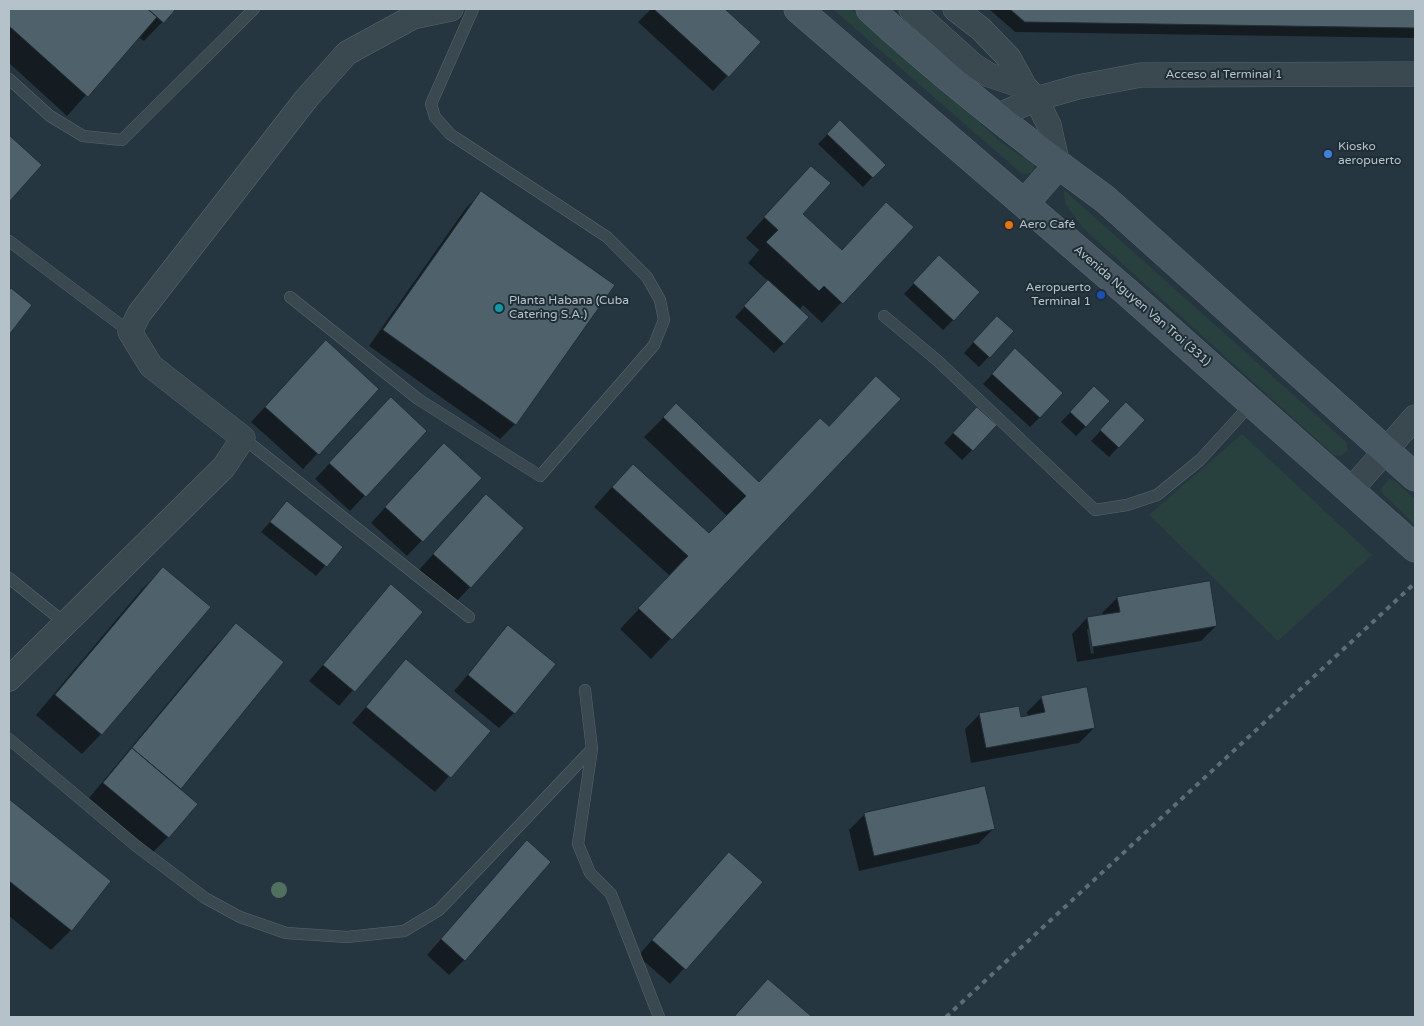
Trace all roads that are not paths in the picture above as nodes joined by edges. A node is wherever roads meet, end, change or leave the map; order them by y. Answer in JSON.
{"nodes":[{"id":1,"x":254,"y":9,"type":"edge"},
{"id":2,"x":451,"y":9,"type":"edge"},
{"id":3,"x":473,"y":9,"type":"edge"},
{"id":4,"x":798,"y":9,"type":"edge"},
{"id":5,"x":870,"y":9,"type":"edge"},
{"id":6,"x":911,"y":9,"type":"edge"},
{"id":7,"x":956,"y":9,"type":"edge"},
{"id":8,"x":1415,"y":74,"type":"edge"},
{"id":9,"x":9,"y":79,"type":"edge"},
{"id":10,"x":1031,"y":93,"type":"junction"},
{"id":11,"x":997,"y":116,"type":"junction"},
{"id":12,"x":1058,"y":164,"type":"junction"},
{"id":13,"x":1025,"y":203,"type":"junction"},
{"id":14,"x":9,"y":241,"type":"edge"},
{"id":15,"x":290,"y":297,"type":"dead end"},
{"id":16,"x":884,"y":316,"type":"dead end"},
{"id":17,"x":130,"y":332,"type":"junction"},
{"id":18,"x":1252,"y":403,"type":"junction"},
{"id":19,"x":1415,"y":417,"type":"edge"},
{"id":20,"x":243,"y":438,"type":"junction"},
{"id":21,"x":1386,"y":451,"type":"junction"},
{"id":22,"x":1415,"y":477,"type":"edge"},
{"id":23,"x":1350,"y":491,"type":"junction"},
{"id":24,"x":1415,"y":548,"type":"edge"},
{"id":25,"x":9,"y":578,"type":"edge"},
{"id":26,"x":469,"y":617,"type":"dead end"},
{"id":27,"x":65,"y":624,"type":"junction"},
{"id":28,"x":9,"y":679,"type":"edge"},
{"id":29,"x":585,"y":690,"type":"dead end"},
{"id":30,"x":9,"y":739,"type":"edge"},
{"id":31,"x":592,"y":749,"type":"junction"},
{"id":32,"x":659,"y":1017,"type":"edge"}],
"edges":[{"from":1,"to":9,"type":"lane"},
{"from":2,"to":17,"type":"street"},
{"from":3,"to":15,"type":"lane"},
{"from":4,"to":13,"type":"main road","name":"Avenida Nguyen Van Troi (331)"},
{"from":5,"to":11,"type":"main road"},
{"from":6,"to":10,"type":"street"},
{"from":7,"to":10,"type":"street"},
{"from":8,"to":10,"type":"street","name":"Acceso al Terminal 1"},
{"from":10,"to":11,"type":"street","name":"Acceso al Terminal 1"},
{"from":10,"to":12,"type":"street"},
{"from":11,"to":12,"type":"main road"},
{"from":12,"to":13,"type":"main road"},
{"from":12,"to":21,"type":"main road"},
{"from":13,"to":18,"type":"main road","name":"Avenida Nguyen Van Troi (331)"},
{"from":14,"to":17,"type":"lane"},
{"from":16,"to":18,"type":"lane"},
{"from":17,"to":20,"type":"street"},
{"from":18,"to":23,"type":"main road","name":"Avenida Nguyen Van Troi (331)"},
{"from":19,"to":21,"type":"street"},
{"from":20,"to":26,"type":"lane"},
{"from":20,"to":27,"type":"street"},
{"from":21,"to":22,"type":"main road"},
{"from":21,"to":23,"type":"street"},
{"from":23,"to":24,"type":"main road","name":"Avenida Nguyen Van Troi (331)"},
{"from":25,"to":27,"type":"lane"},
{"from":27,"to":28,"type":"street"},
{"from":29,"to":31,"type":"lane"},
{"from":30,"to":31,"type":"lane"},
{"from":31,"to":32,"type":"lane"}]}
